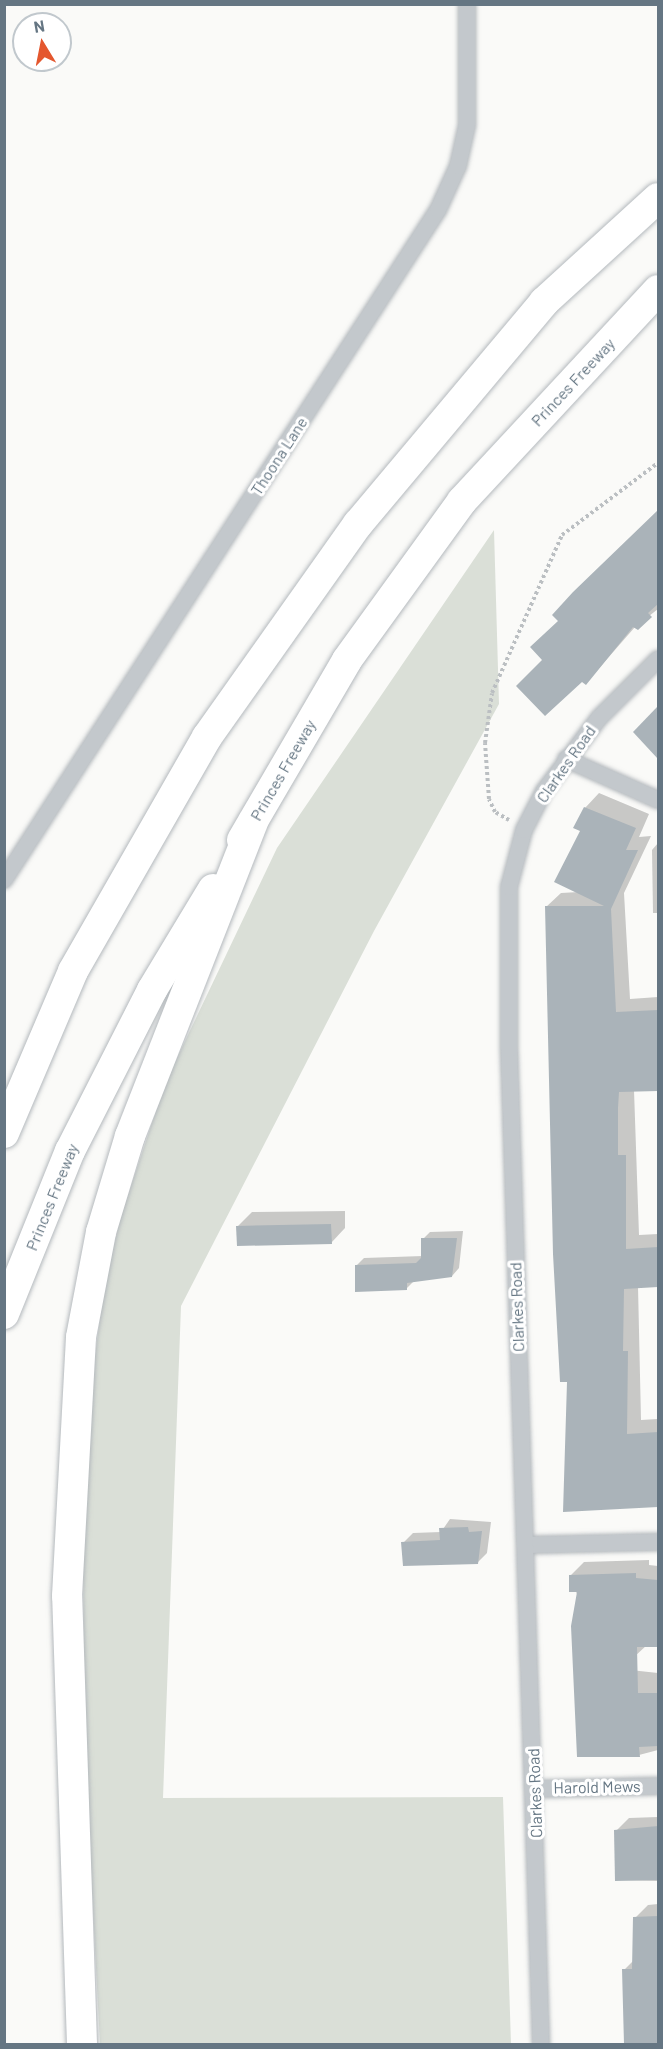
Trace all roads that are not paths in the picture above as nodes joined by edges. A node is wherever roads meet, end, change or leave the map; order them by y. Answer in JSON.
{"nodes":[{"id":1,"x":467,"y":4,"type":"edge"},
{"id":2,"x":658,"y":198,"type":"edge"},
{"id":3,"x":658,"y":290,"type":"edge"},
{"id":4,"x":658,"y":659,"type":"edge"},
{"id":5,"x":566,"y":759,"type":"junction"},
{"id":6,"x":658,"y":800,"type":"edge"},
{"id":7,"x":253,"y":822,"type":"junction"},
{"id":8,"x":4,"y":880,"type":"edge"},
{"id":9,"x":73,"y":971,"type":"junction"},
{"id":10,"x":4,"y":1080,"type":"edge"},
{"id":11,"x":4,"y":1133,"type":"edge"},
{"id":12,"x":4,"y":1314,"type":"edge"},
{"id":13,"x":658,"y":1542,"type":"edge"},
{"id":14,"x":526,"y":1545,"type":"junction"},
{"id":15,"x":658,"y":1786,"type":"edge"},
{"id":16,"x":535,"y":1789,"type":"junction"},
{"id":17,"x":543,"y":2005,"type":"junction"},
{"id":18,"x":83,"y":2043,"type":"edge"},
{"id":19,"x":541,"y":2044,"type":"edge"},
{"id":20,"x":549,"y":2044,"type":"edge"}],
"edges":[{"from":1,"to":8,"type":"street","name":"Thoona Lane"},
{"from":2,"to":9,"type":"highway"},
{"from":3,"to":7,"type":"highway","name":"Princes Freeway"},
{"from":4,"to":5,"type":"street","name":"Clarkes Road"},
{"from":5,"to":6,"type":"street"},
{"from":5,"to":14,"type":"street","name":"Clarkes Road"},
{"from":7,"to":12,"type":"highway","name":"Princes Freeway"},
{"from":7,"to":18,"type":"highway"},
{"from":9,"to":10,"type":"highway"},
{"from":9,"to":11,"type":"highway"},
{"from":13,"to":14,"type":"street"},
{"from":14,"to":16,"type":"street","name":"Clarkes Road"},
{"from":15,"to":16,"type":"street","name":"Harold Mews"},
{"from":16,"to":17,"type":"street","name":"Clarkes Road"},
{"from":17,"to":19,"type":"street","name":"Clarkes Road"},
{"from":17,"to":20,"type":"street","name":"Clarkes Road"}]}
